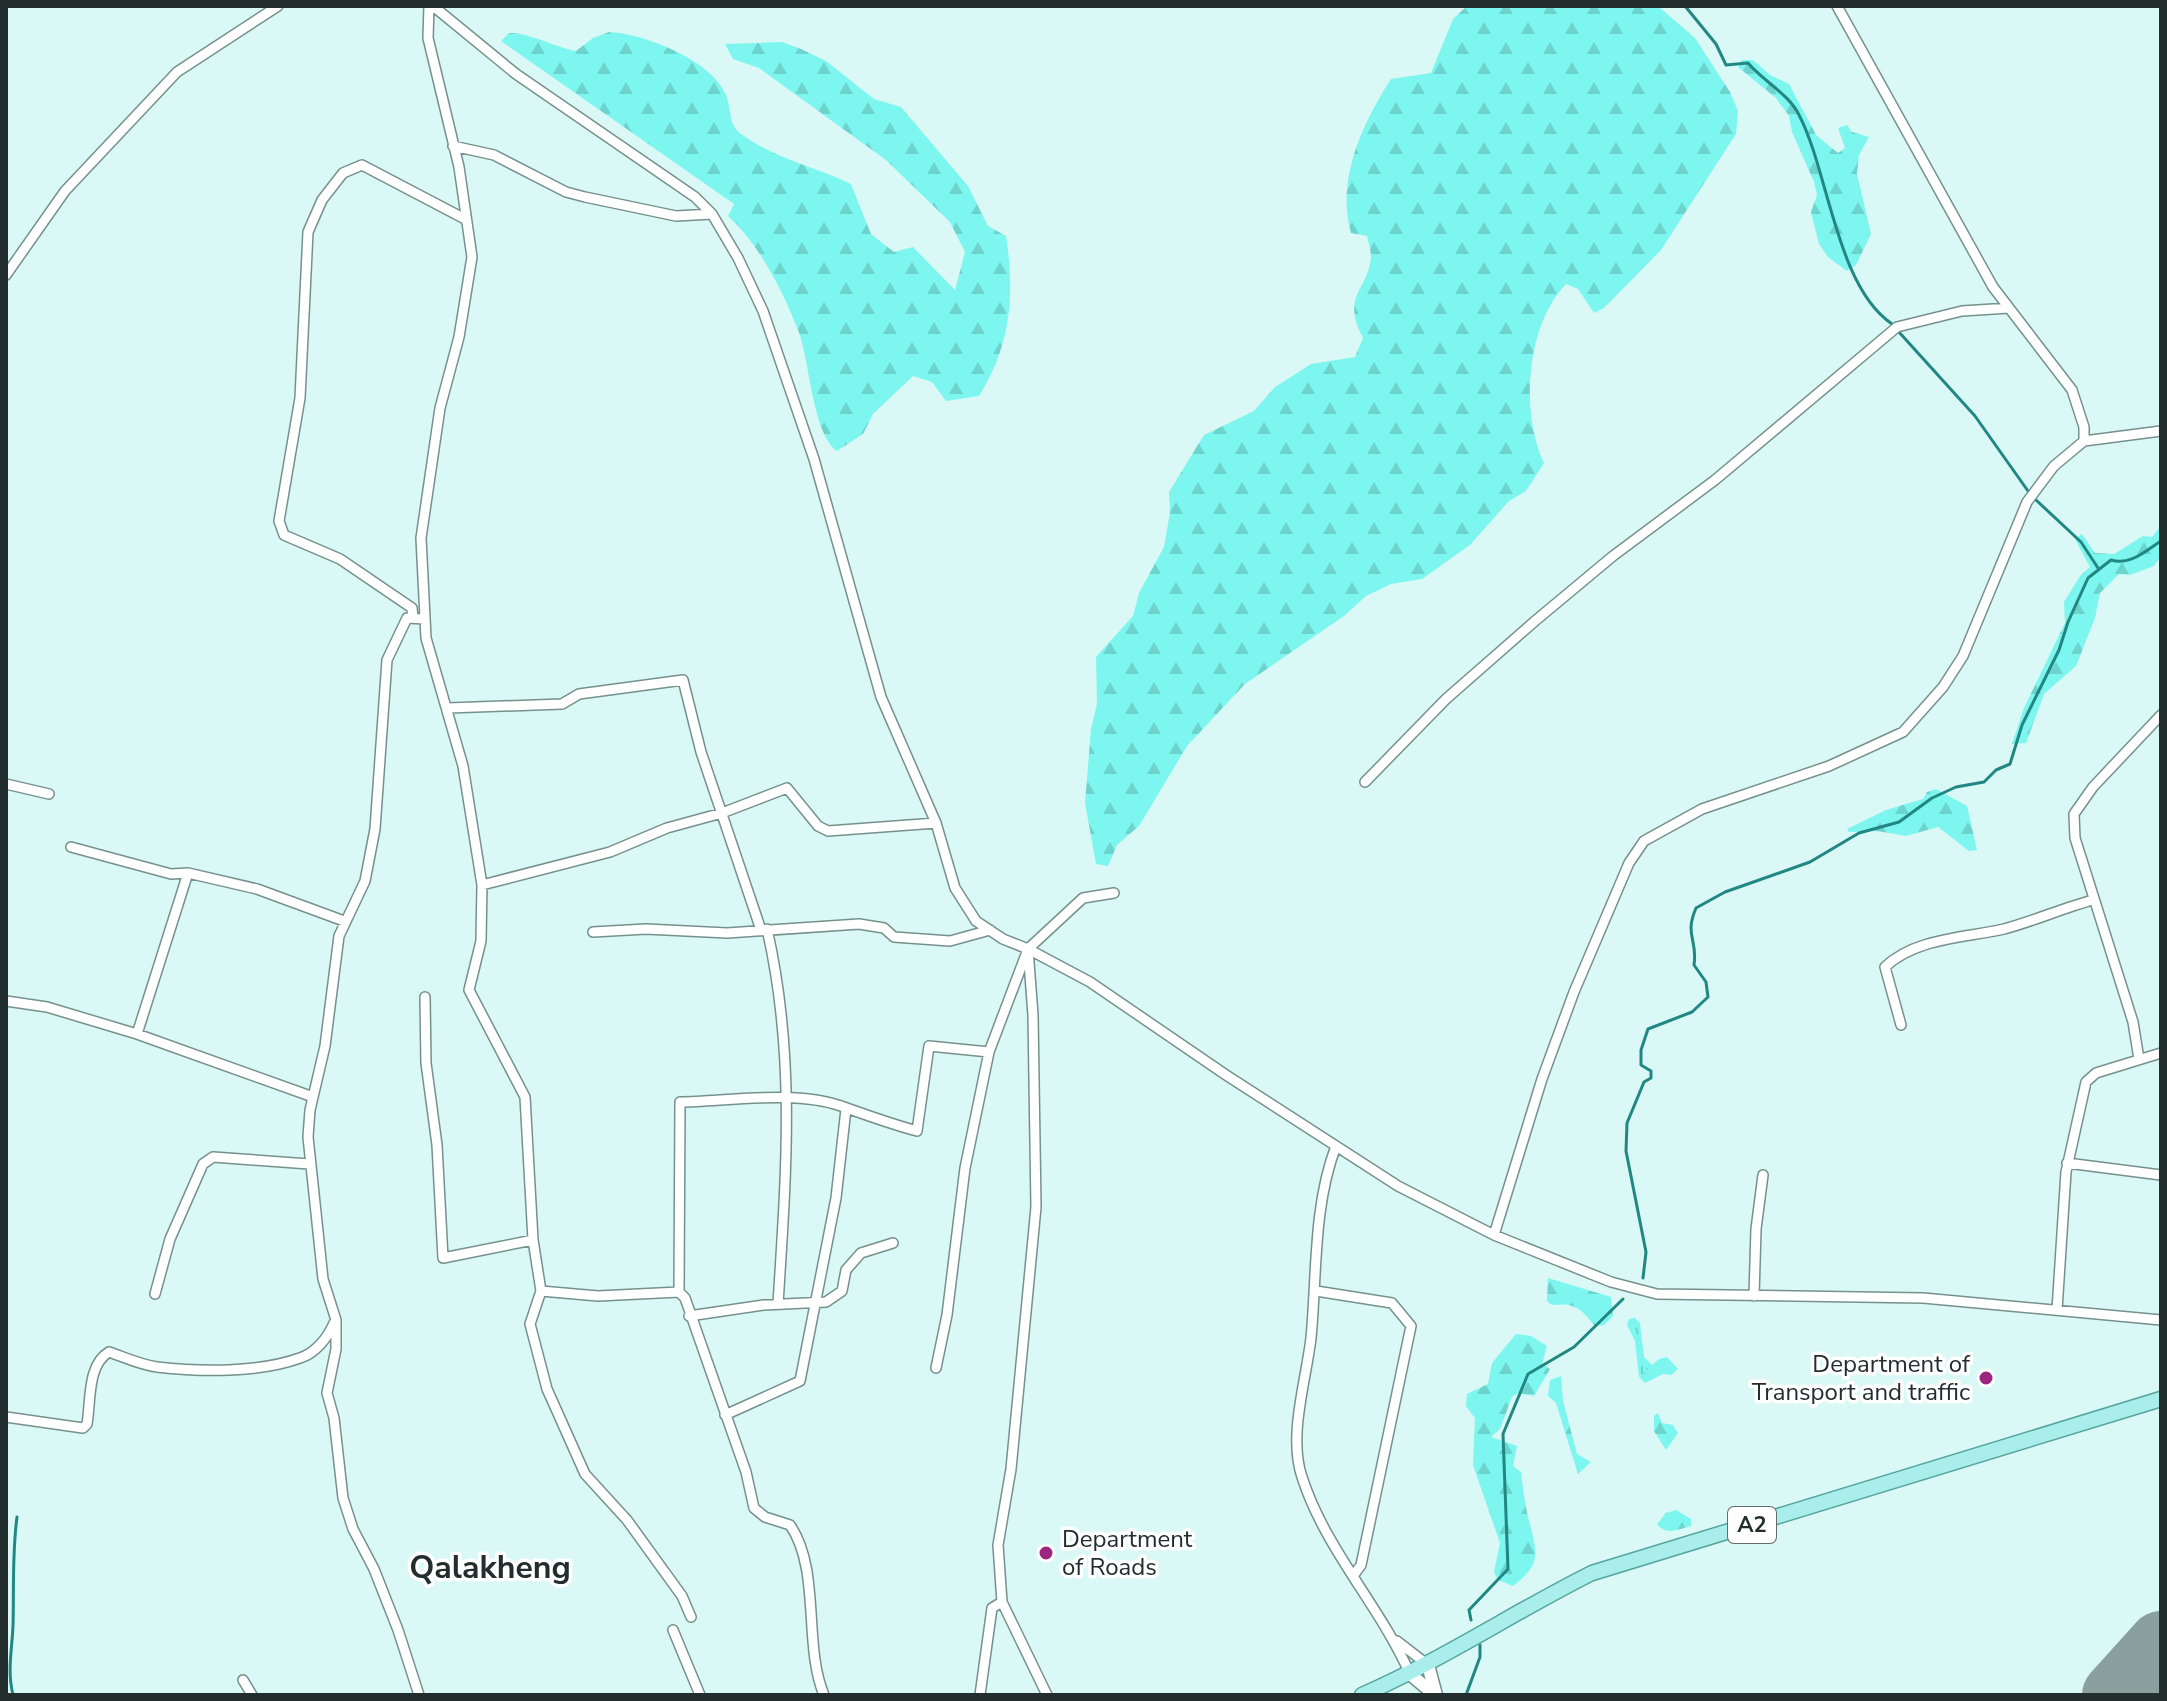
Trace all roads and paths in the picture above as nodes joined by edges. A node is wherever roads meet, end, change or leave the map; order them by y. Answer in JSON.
{"nodes":[{"id":1,"x":278,"y":6,"type":"edge"},
{"id":2,"x":431,"y":6,"type":"edge"},
{"id":3,"x":1837,"y":6,"type":"edge"},
{"id":4,"x":453,"y":146,"type":"junction"},
{"id":5,"x":712,"y":214,"type":"junction"},
{"id":6,"x":465,"y":219,"type":"junction"},
{"id":7,"x":6,"y":275,"type":"edge"},
{"id":8,"x":2009,"y":308,"type":"junction"},
{"id":9,"x":2161,"y":431,"type":"edge"},
{"id":10,"x":2084,"y":441,"type":"junction"},
{"id":11,"x":413,"y":618,"type":"junction"},
{"id":12,"x":425,"y":619,"type":"junction"},
{"id":13,"x":448,"y":708,"type":"junction"},
{"id":14,"x":2161,"y":715,"type":"edge"},
{"id":15,"x":1365,"y":782,"type":"dead end"},
{"id":16,"x":6,"y":784,"type":"edge"},
{"id":17,"x":49,"y":794,"type":"dead end"},
{"id":18,"x":722,"y":813,"type":"junction"},
{"id":19,"x":936,"y":823,"type":"junction"},
{"id":20,"x":71,"y":847,"type":"dead end"},
{"id":21,"x":188,"y":873,"type":"junction"},
{"id":22,"x":482,"y":885,"type":"junction"},
{"id":23,"x":1114,"y":893,"type":"dead end"},
{"id":24,"x":2093,"y":900,"type":"junction"},
{"id":25,"x":344,"y":921,"type":"junction"},
{"id":26,"x":764,"y":930,"type":"junction"},
{"id":27,"x":990,"y":930,"type":"junction"},
{"id":28,"x":593,"y":932,"type":"dead end"},
{"id":29,"x":1028,"y":949,"type":"junction"},
{"id":30,"x":425,"y":997,"type":"dead end"},
{"id":31,"x":6,"y":1001,"type":"edge"},
{"id":32,"x":1901,"y":1025,"type":"dead end"},
{"id":33,"x":137,"y":1034,"type":"junction"},
{"id":34,"x":989,"y":1052,"type":"junction"},
{"id":35,"x":2161,"y":1053,"type":"edge"},
{"id":36,"x":2139,"y":1059,"type":"junction"},
{"id":37,"x":313,"y":1097,"type":"junction"},
{"id":38,"x":788,"y":1098,"type":"junction"},
{"id":39,"x":846,"y":1109,"type":"junction"},
{"id":40,"x":1336,"y":1146,"type":"junction"},
{"id":41,"x":2067,"y":1163,"type":"junction"},
{"id":42,"x":309,"y":1164,"type":"junction"},
{"id":43,"x":1763,"y":1175,"type":"dead end"},
{"id":44,"x":2161,"y":1175,"type":"edge"},
{"id":45,"x":1494,"y":1235,"type":"junction"},
{"id":46,"x":533,"y":1240,"type":"junction"},
{"id":47,"x":893,"y":1243,"type":"dead end"},
{"id":48,"x":541,"y":1291,"type":"junction"},
{"id":49,"x":1316,"y":1291,"type":"junction"},
{"id":50,"x":679,"y":1292,"type":"junction"},
{"id":51,"x":155,"y":1294,"type":"dead end"},
{"id":52,"x":1754,"y":1296,"type":"junction"},
{"id":53,"x":815,"y":1303,"type":"junction"},
{"id":54,"x":778,"y":1304,"type":"junction"},
{"id":55,"x":2057,"y":1310,"type":"junction"},
{"id":56,"x":689,"y":1316,"type":"junction"},
{"id":57,"x":336,"y":1320,"type":"junction"},
{"id":58,"x":2161,"y":1320,"type":"edge"},
{"id":59,"x":936,"y":1368,"type":"dead end"},
{"id":60,"x":2161,"y":1399,"type":"edge"},
{"id":61,"x":725,"y":1415,"type":"junction"},
{"id":62,"x":6,"y":1417,"type":"edge"},
{"id":63,"x":1353,"y":1576,"type":"junction"},
{"id":64,"x":1002,"y":1602,"type":"junction"},
{"id":65,"x":691,"y":1617,"type":"dead end"},
{"id":66,"x":673,"y":1630,"type":"dead end"},
{"id":67,"x":1394,"y":1638,"type":"junction"},
{"id":68,"x":1428,"y":1665,"type":"junction"},
{"id":69,"x":1410,"y":1674,"type":"junction"},
{"id":70,"x":243,"y":1680,"type":"dead end"},
{"id":71,"x":252,"y":1695,"type":"edge"},
{"id":72,"x":419,"y":1695,"type":"edge"},
{"id":73,"x":700,"y":1695,"type":"edge"},
{"id":74,"x":824,"y":1695,"type":"edge"},
{"id":75,"x":980,"y":1695,"type":"edge"},
{"id":76,"x":1047,"y":1695,"type":"edge"},
{"id":77,"x":1362,"y":1695,"type":"edge"},
{"id":78,"x":1435,"y":1695,"type":"edge"}],
"edges":[{"from":1,"to":7,"type":"street"},
{"from":2,"to":4,"type":"street"},
{"from":2,"to":5,"type":"street"},
{"from":3,"to":8,"type":"street"},
{"from":4,"to":5,"type":"street"},
{"from":4,"to":6,"type":"street"},
{"from":5,"to":19,"type":"street"},
{"from":6,"to":11,"type":"street"},
{"from":6,"to":12,"type":"street"},
{"from":8,"to":10,"type":"street"},
{"from":8,"to":15,"type":"street"},
{"from":9,"to":10,"type":"street"},
{"from":10,"to":45,"type":"street"},
{"from":11,"to":12,"type":"street"},
{"from":11,"to":25,"type":"street"},
{"from":12,"to":13,"type":"street"},
{"from":13,"to":18,"type":"street"},
{"from":13,"to":22,"type":"street"},
{"from":14,"to":24,"type":"street"},
{"from":16,"to":17,"type":"street"},
{"from":18,"to":19,"type":"street"},
{"from":18,"to":22,"type":"street"},
{"from":18,"to":26,"type":"street"},
{"from":19,"to":27,"type":"street"},
{"from":20,"to":21,"type":"street"},
{"from":21,"to":25,"type":"street"},
{"from":21,"to":33,"type":"street"},
{"from":22,"to":46,"type":"street"},
{"from":23,"to":29,"type":"street"},
{"from":24,"to":32,"type":"street"},
{"from":24,"to":36,"type":"street"},
{"from":25,"to":37,"type":"street"},
{"from":26,"to":27,"type":"street"},
{"from":26,"to":28,"type":"street"},
{"from":26,"to":38,"type":"street"},
{"from":27,"to":29,"type":"street"},
{"from":29,"to":34,"type":"street"},
{"from":29,"to":40,"type":"street"},
{"from":29,"to":64,"type":"street"},
{"from":30,"to":46,"type":"street"},
{"from":31,"to":33,"type":"street"},
{"from":33,"to":37,"type":"street"},
{"from":34,"to":39,"type":"street"},
{"from":34,"to":59,"type":"street"},
{"from":35,"to":36,"type":"street"},
{"from":36,"to":41,"type":"street"},
{"from":37,"to":42,"type":"street"},
{"from":38,"to":39,"type":"street"},
{"from":38,"to":50,"type":"street"},
{"from":38,"to":54,"type":"street"},
{"from":39,"to":53,"type":"street"},
{"from":40,"to":45,"type":"street"},
{"from":40,"to":49,"type":"street"},
{"from":41,"to":44,"type":"street"},
{"from":41,"to":55,"type":"street"},
{"from":42,"to":51,"type":"street"},
{"from":42,"to":57,"type":"street"},
{"from":43,"to":52,"type":"street"},
{"from":45,"to":52,"type":"street"},
{"from":46,"to":48,"type":"street"},
{"from":47,"to":53,"type":"street"},
{"from":48,"to":50,"type":"street"},
{"from":48,"to":65,"type":"street"},
{"from":49,"to":63,"type":"street"},
{"from":49,"to":63,"type":"street"},
{"from":50,"to":56,"type":"street"},
{"from":52,"to":55,"type":"street"},
{"from":53,"to":54,"type":"street"},
{"from":53,"to":61,"type":"street"},
{"from":54,"to":56,"type":"street"},
{"from":55,"to":58,"type":"street"},
{"from":56,"to":61,"type":"street"},
{"from":57,"to":62,"type":"street"},
{"from":57,"to":72,"type":"street"},
{"from":60,"to":68,"type":"main road","number":"A2"},
{"from":61,"to":74,"type":"street"},
{"from":63,"to":67,"type":"street"},
{"from":64,"to":75,"type":"street"},
{"from":64,"to":76,"type":"street"},
{"from":66,"to":73,"type":"street"},
{"from":67,"to":68,"type":"street"},
{"from":67,"to":69,"type":"street"},
{"from":68,"to":69,"type":"main road","number":"A2"},
{"from":68,"to":78,"type":"main road"},
{"from":69,"to":77,"type":"main road","number":"A2"},
{"from":69,"to":78,"type":"main road"},
{"from":70,"to":71,"type":"street"}]}
